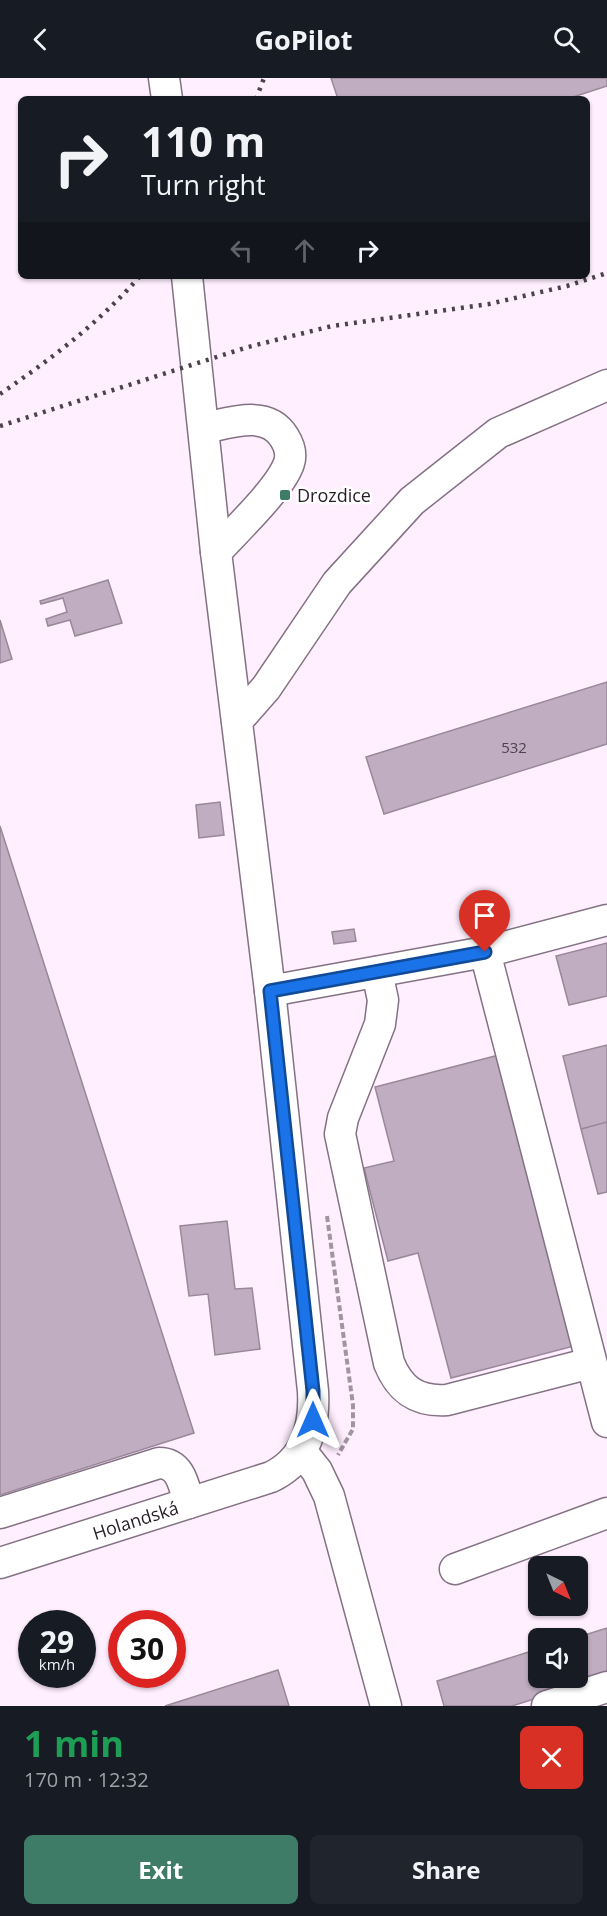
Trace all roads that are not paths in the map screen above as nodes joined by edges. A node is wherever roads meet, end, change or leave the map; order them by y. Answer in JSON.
{"nodes":[{"id":1,"x":187,"y":279,"type":"edge"},
{"id":2,"x":607,"y":385,"type":"edge"},
{"id":3,"x":204,"y":428,"type":"junction"},
{"id":4,"x":216,"y":552,"type":"junction"},
{"id":5,"x":237,"y":721,"type":"junction"},
{"id":6,"x":607,"y":920,"type":"edge"},
{"id":7,"x":485,"y":952,"type":"junction"},
{"id":8,"x":377,"y":972,"type":"junction"},
{"id":9,"x":270,"y":991,"type":"junction"},
{"id":10,"x":591,"y":1362,"type":"junction"},
{"id":11,"x":607,"y":1422,"type":"edge"},
{"id":12,"x":302,"y":1452,"type":"junction"},
{"id":13,"x":189,"y":1503,"type":"junction"},
{"id":14,"x":0,"y":1513,"type":"edge"},
{"id":15,"x":607,"y":1513,"type":"edge"},
{"id":16,"x":0,"y":1563,"type":"edge"},
{"id":17,"x":455,"y":1569,"type":"dead end"},
{"id":18,"x":607,"y":1687,"type":"edge"},
{"id":19,"x":386,"y":1706,"type":"edge"},
{"id":20,"x":547,"y":1706,"type":"edge"}],
"edges":[{"from":1,"to":3,"type":"street"},
{"from":2,"to":5,"type":"street"},
{"from":3,"to":4,"type":"street"},
{"from":3,"to":4,"type":"street"},
{"from":4,"to":5,"type":"street"},
{"from":5,"to":9,"type":"street"},
{"from":6,"to":7,"type":"street"},
{"from":7,"to":8,"type":"street"},
{"from":7,"to":10,"type":"street"},
{"from":8,"to":9,"type":"street"},
{"from":8,"to":10,"type":"street"},
{"from":9,"to":12,"type":"street"},
{"from":10,"to":11,"type":"street"},
{"from":12,"to":13,"type":"street","name":"Holandská"},
{"from":12,"to":19,"type":"street"},
{"from":13,"to":14,"type":"street"},
{"from":13,"to":16,"type":"street","name":"Holandská"},
{"from":15,"to":17,"type":"street"},
{"from":18,"to":20,"type":"street"}]}
